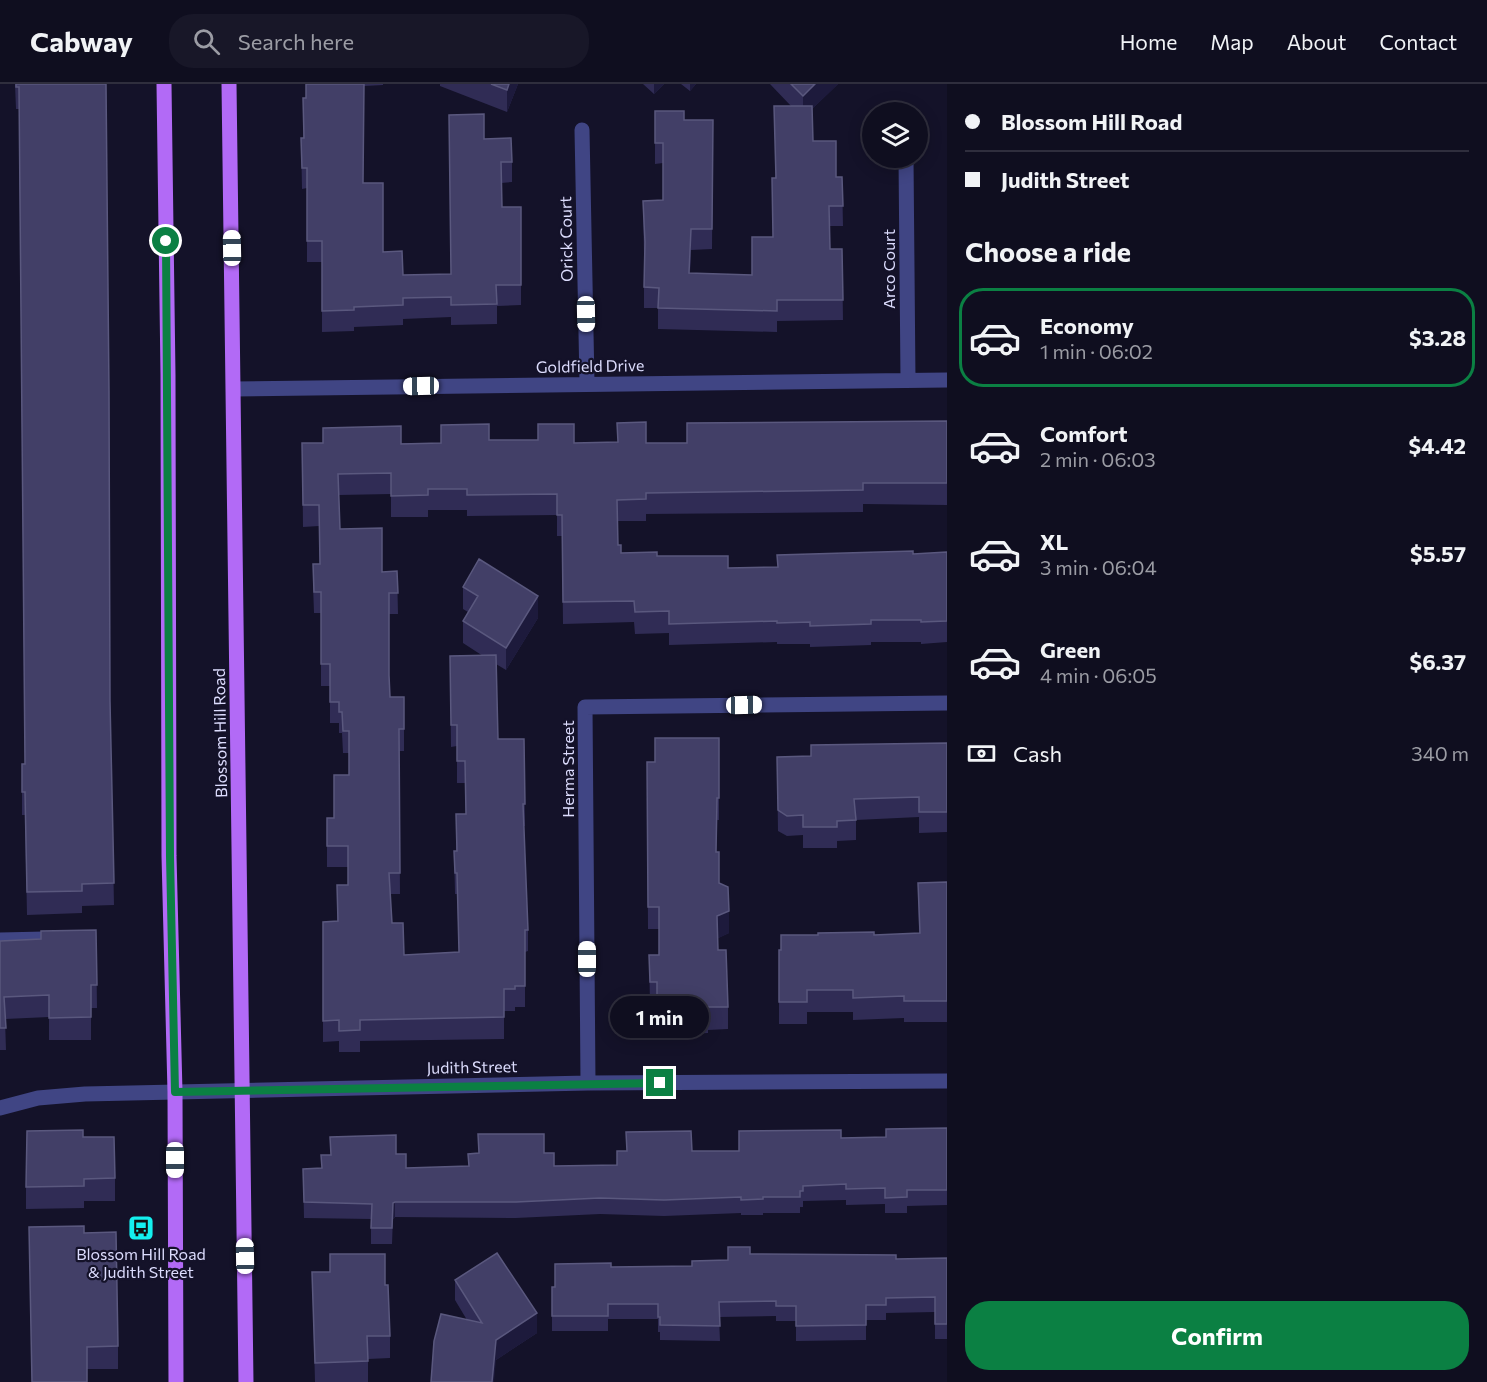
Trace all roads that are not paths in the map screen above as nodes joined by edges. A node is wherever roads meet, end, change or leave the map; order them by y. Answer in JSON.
{"nodes":[{"id":1,"x":164,"y":84,"type":"edge"},
{"id":2,"x":229,"y":84,"type":"edge"},
{"id":3,"x":582,"y":130,"type":"dead end"},
{"id":4,"x":906,"y":168,"type":"edge"},
{"id":5,"x":908,"y":380,"type":"junction"},
{"id":6,"x":947,"y":380,"type":"edge"},
{"id":7,"x":587,"y":383,"type":"junction"},
{"id":8,"x":234,"y":389,"type":"junction"},
{"id":9,"x":947,"y":703,"type":"edge"},
{"id":10,"x":56,"y":939,"type":"edge"},
{"id":11,"x":0,"y":940,"type":"edge"},
{"id":12,"x":947,"y":1081,"type":"edge"},
{"id":13,"x":588,"y":1083,"type":"junction"},
{"id":14,"x":242,"y":1090,"type":"junction"},
{"id":15,"x":175,"y":1092,"type":"junction"},
{"id":16,"x":0,"y":1108,"type":"edge"},
{"id":17,"x":176,"y":1382,"type":"edge"},
{"id":18,"x":246,"y":1382,"type":"edge"}],
"edges":[{"from":1,"to":15,"type":"main road"},
{"from":2,"to":8,"type":"main road","name":"Blossom Hill Road"},
{"from":3,"to":7,"type":"street","name":"Orick Court"},
{"from":4,"to":5,"type":"street","name":"Arco Court"},
{"from":5,"to":6,"type":"street","name":"Goldfield Drive"},
{"from":5,"to":7,"type":"street","name":"Goldfield Drive"},
{"from":7,"to":8,"type":"street","name":"Goldfield Drive"},
{"from":8,"to":14,"type":"main road","name":"Blossom Hill Road"},
{"from":9,"to":13,"type":"street","name":"Herma Street"},
{"from":10,"to":11,"type":"street"},
{"from":12,"to":13,"type":"street","name":"Judith Street"},
{"from":13,"to":14,"type":"street","name":"Judith Street"},
{"from":14,"to":15,"type":"street","name":"Judith Street"},
{"from":14,"to":18,"type":"main road","name":"Blossom Hill Road"},
{"from":15,"to":16,"type":"street","name":"Judith Street"},
{"from":15,"to":17,"type":"main road"}]}
